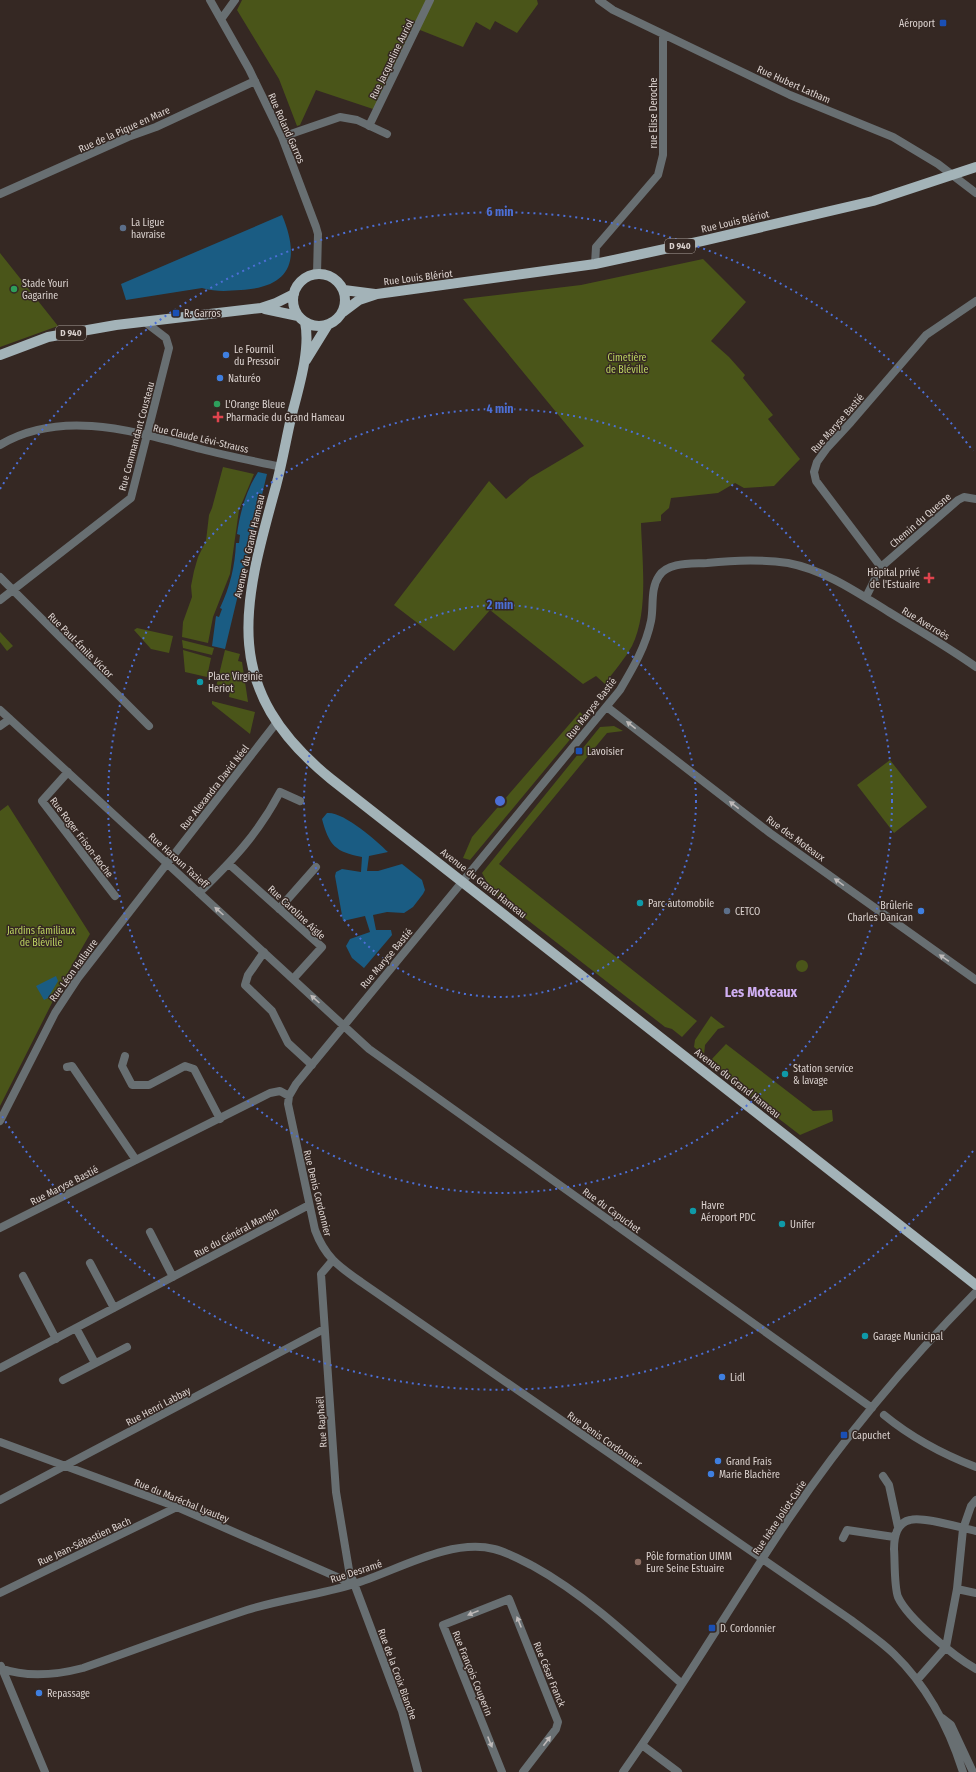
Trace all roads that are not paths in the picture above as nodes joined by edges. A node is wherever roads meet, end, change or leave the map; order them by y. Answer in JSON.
{"nodes":[{"id":1,"x":210,"y":0,"type":"edge"},
{"id":2,"x":235,"y":0,"type":"edge"},
{"id":3,"x":430,"y":0,"type":"edge"},
{"id":4,"x":599,"y":0,"type":"edge"},
{"id":5,"x":222,"y":18,"type":"junction"},
{"id":6,"x":662,"y":35,"type":"junction"},
{"id":7,"x":255,"y":81,"type":"junction"},
{"id":8,"x":369,"y":126,"type":"junction"},
{"id":9,"x":387,"y":134,"type":"dead end"},
{"id":10,"x":282,"y":137,"type":"junction"},
{"id":11,"x":976,"y":167,"type":"edge"},
{"id":12,"x":953,"y":176,"type":"junction"},
{"id":13,"x":976,"y":193,"type":"edge"},
{"id":14,"x":0,"y":194,"type":"edge"},
{"id":15,"x":595,"y":264,"type":"junction"},
{"id":16,"x":317,"y":274,"type":"junction"},
{"id":17,"x":344,"y":290,"type":"junction"},
{"id":18,"x":294,"y":294,"type":"junction"},
{"id":19,"x":376,"y":294,"type":"junction"},
{"id":20,"x":976,"y":301,"type":"edge"},
{"id":21,"x":261,"y":308,"type":"junction"},
{"id":22,"x":343,"y":312,"type":"junction"},
{"id":23,"x":302,"y":319,"type":"junction"},
{"id":24,"x":145,"y":322,"type":"junction"},
{"id":25,"x":327,"y":326,"type":"junction"},
{"id":26,"x":0,"y":355,"type":"edge"},
{"id":27,"x":305,"y":362,"type":"junction"},
{"id":28,"x":148,"y":435,"type":"junction"},
{"id":29,"x":0,"y":445,"type":"edge"},
{"id":30,"x":281,"y":467,"type":"junction"},
{"id":31,"x":976,"y":499,"type":"edge"},
{"id":32,"x":881,"y":567,"type":"junction"},
{"id":33,"x":0,"y":577,"type":"edge"},
{"id":34,"x":12,"y":591,"type":"junction"},
{"id":35,"x":866,"y":598,"type":"junction"},
{"id":36,"x":0,"y":600,"type":"edge"},
{"id":37,"x":976,"y":667,"type":"edge"},
{"id":38,"x":607,"y":707,"type":"junction"},
{"id":39,"x":0,"y":710,"type":"edge"},
{"id":40,"x":10,"y":719,"type":"junction"},
{"id":41,"x":276,"y":722,"type":"junction"},
{"id":42,"x":0,"y":726,"type":"edge"},
{"id":43,"x":149,"y":726,"type":"dead end"},
{"id":44,"x":68,"y":772,"type":"junction"},
{"id":45,"x":300,"y":801,"type":"dead end"},
{"id":46,"x":167,"y":863,"type":"junction"},
{"id":47,"x":229,"y":864,"type":"junction"},
{"id":48,"x":316,"y":867,"type":"dead end"},
{"id":49,"x":462,"y":882,"type":"junction"},
{"id":50,"x":200,"y":893,"type":"junction"},
{"id":51,"x":114,"y":896,"type":"dead end"},
{"id":52,"x":279,"y":909,"type":"junction"},
{"id":53,"x":264,"y":952,"type":"junction"},
{"id":54,"x":294,"y":979,"type":"junction"},
{"id":55,"x":976,"y":980,"type":"edge"},
{"id":56,"x":344,"y":1025,"type":"junction"},
{"id":57,"x":125,"y":1056,"type":"dead end"},
{"id":58,"x":312,"y":1065,"type":"junction"},
{"id":59,"x":67,"y":1068,"type":"dead end"},
{"id":60,"x":289,"y":1096,"type":"junction"},
{"id":61,"x":220,"y":1119,"type":"junction"},
{"id":62,"x":0,"y":1121,"type":"edge"},
{"id":63,"x":136,"y":1160,"type":"junction"},
{"id":64,"x":309,"y":1205,"type":"junction"},
{"id":65,"x":0,"y":1228,"type":"edge"},
{"id":66,"x":150,"y":1232,"type":"dead end"},
{"id":67,"x":332,"y":1261,"type":"junction"},
{"id":68,"x":90,"y":1264,"type":"dead end"},
{"id":69,"x":23,"y":1276,"type":"dead end"},
{"id":70,"x":173,"y":1277,"type":"junction"},
{"id":71,"x":976,"y":1285,"type":"edge"},
{"id":72,"x":976,"y":1292,"type":"edge"},
{"id":73,"x":114,"y":1308,"type":"junction"},
{"id":74,"x":76,"y":1328,"type":"junction"},
{"id":75,"x":324,"y":1329,"type":"junction"},
{"id":76,"x":56,"y":1339,"type":"junction"},
{"id":77,"x":127,"y":1347,"type":"dead end"},
{"id":78,"x":95,"y":1363,"type":"junction"},
{"id":79,"x":0,"y":1368,"type":"edge"},
{"id":80,"x":63,"y":1380,"type":"dead end"},
{"id":81,"x":872,"y":1408,"type":"junction"},
{"id":82,"x":884,"y":1415,"type":"dead end"},
{"id":83,"x":0,"y":1442,"type":"edge"},
{"id":84,"x":67,"y":1465,"type":"junction"},
{"id":85,"x":976,"y":1467,"type":"edge"},
{"id":86,"x":883,"y":1476,"type":"dead end"},
{"id":87,"x":0,"y":1500,"type":"edge"},
{"id":88,"x":976,"y":1500,"type":"edge"},
{"id":89,"x":177,"y":1507,"type":"junction"},
{"id":90,"x":898,"y":1527,"type":"junction"},
{"id":91,"x":963,"y":1529,"type":"junction"},
{"id":92,"x":976,"y":1531,"type":"edge"},
{"id":93,"x":894,"y":1537,"type":"junction"},
{"id":94,"x":843,"y":1538,"type":"dead end"},
{"id":95,"x":762,"y":1559,"type":"junction"},
{"id":96,"x":353,"y":1584,"type":"junction"},
{"id":97,"x":957,"y":1589,"type":"junction"},
{"id":98,"x":0,"y":1593,"type":"edge"},
{"id":99,"x":976,"y":1593,"type":"edge"},
{"id":100,"x":509,"y":1599,"type":"joint"},
{"id":101,"x":946,"y":1647,"type":"junction"},
{"id":102,"x":1,"y":1667,"type":"edge"},
{"id":103,"x":976,"y":1669,"type":"edge"},
{"id":104,"x":918,"y":1680,"type":"junction"},
{"id":105,"x":682,"y":1684,"type":"junction"},
{"id":106,"x":940,"y":1716,"type":"junction"},
{"id":107,"x":642,"y":1745,"type":"junction"},
{"id":108,"x":45,"y":1772,"type":"edge"},
{"id":109,"x":418,"y":1772,"type":"edge"},
{"id":110,"x":502,"y":1772,"type":"edge"},
{"id":111,"x":523,"y":1772,"type":"edge"},
{"id":112,"x":623,"y":1772,"type":"edge"},
{"id":113,"x":676,"y":1772,"type":"edge"},
{"id":114,"x":963,"y":1772,"type":"edge"},
{"id":115,"x":973,"y":1772,"type":"edge"}],
"edges":[{"from":1,"to":5,"type":"street","name":"Rue Roland Garros"},
{"from":2,"to":5,"type":"street"},
{"from":3,"to":8,"type":"street","name":"Rue Jacqueline Auriol"},
{"from":4,"to":6,"type":"street","name":"Rue Hubert Latham"},
{"from":5,"to":7,"type":"street","name":"Rue Roland Garros"},
{"from":6,"to":12,"type":"street","name":"Rue Hubert Latham"},
{"from":6,"to":15,"type":"street","name":"rue Elise Deroche"},
{"from":7,"to":10,"type":"street","name":"Rue Roland Garros"},
{"from":7,"to":14,"type":"street","name":"Rue de la Pique en Mare"},
{"from":8,"to":9,"type":"street"},
{"from":8,"to":10,"type":"street"},
{"from":10,"to":16,"type":"street","name":"Rue Roland Garros"},
{"from":11,"to":12,"type":"main road","name":"Rue Louis Blériot","number":"D 940"},
{"from":12,"to":13,"type":"street","name":"Rue Hubert Latham"},
{"from":12,"to":15,"type":"main road","name":"Rue Louis Blériot","number":"D 940"},
{"from":15,"to":19,"type":"main road","name":"Rue Louis Blériot","number":"D 940"},
{"from":16,"to":17,"type":"main road"},
{"from":16,"to":18,"type":"main road"},
{"from":17,"to":19,"type":"main road","name":"Rue Louis Blériot","number":"D 940"},
{"from":17,"to":22,"type":"main road"},
{"from":18,"to":21,"type":"main road","number":"D 940"},
{"from":18,"to":23,"type":"main road"},
{"from":19,"to":22,"type":"main road","name":"Rue Louis Blériot","number":"D 940"},
{"from":20,"to":32,"type":"street","name":"Rue Maryse Bastié"},
{"from":21,"to":23,"type":"main road","number":"D 940"},
{"from":21,"to":24,"type":"main road","number":"D 940"},
{"from":22,"to":25,"type":"main road"},
{"from":23,"to":25,"type":"main road"},
{"from":23,"to":27,"type":"main road","name":"Avenue du Grand Hameau"},
{"from":24,"to":26,"type":"main road","number":"D 940"},
{"from":24,"to":28,"type":"street","name":"Rue Commandant Cousteau"},
{"from":25,"to":27,"type":"main road","name":"Avenue du Grand Hameau"},
{"from":27,"to":30,"type":"main road","name":"Avenue du Grand Hameau"},
{"from":28,"to":29,"type":"street","name":"Rue Claude Lévi-Strauss"},
{"from":28,"to":30,"type":"street","name":"Rue Claude Lévi-Strauss"},
{"from":28,"to":34,"type":"street","name":"Rue Commandant Cousteau"},
{"from":30,"to":41,"type":"main road","name":"Avenue du Grand Hameau"},
{"from":31,"to":32,"type":"street","name":"Chemin du Quesne"},
{"from":32,"to":35,"type":"street"},
{"from":33,"to":34,"type":"street","name":"Rue Paul-Émile Victor"},
{"from":34,"to":36,"type":"street","name":"Rue Commandant Cousteau"},
{"from":34,"to":43,"type":"street","name":"Rue Paul-Émile Victor"},
{"from":35,"to":37,"type":"street","name":"Rue Averroès"},
{"from":35,"to":38,"type":"street","name":"Rue Maryse Bastié"},
{"from":38,"to":49,"type":"street","name":"Rue Maryse Bastié"},
{"from":55,"to":38,"type":"street","name":"Rue des Moteaux","one_way":true},
{"from":39,"to":40,"type":"street","name":"Rue Haroun Tazieff"},
{"from":40,"to":42,"type":"street"},
{"from":40,"to":44,"type":"street","name":"Rue Haroun Tazieff"},
{"from":41,"to":46,"type":"street","name":"Rue Alexandra David Néel"},
{"from":41,"to":49,"type":"main road","name":"Avenue du Grand Hameau"},
{"from":44,"to":46,"type":"street","name":"Rue Haroun Tazieff"},
{"from":44,"to":51,"type":"street","name":"Rue Roger Frison-Roche"},
{"from":45,"to":47,"type":"street"},
{"from":46,"to":50,"type":"street","name":"Rue Haroun Tazieff"},
{"from":46,"to":62,"type":"street","name":"Rue Léon Hallaure"},
{"from":47,"to":50,"type":"street"},
{"from":47,"to":52,"type":"street","name":"Rue Caroline Aigle"},
{"from":48,"to":52,"type":"street"},
{"from":49,"to":56,"type":"street","name":"Rue Maryse Bastié"},
{"from":49,"to":71,"type":"main road","name":"Avenue du Grand Hameau"},
{"from":53,"to":50,"type":"street","name":"Rue Haroun Tazieff","one_way":true},
{"from":52,"to":54,"type":"street","name":"Rue Caroline Aigle"},
{"from":53,"to":54,"type":"street","name":"Rue Haroun Tazieff"},
{"from":53,"to":58,"type":"street"},
{"from":56,"to":54,"type":"street","name":"Rue Haroun Tazieff","one_way":true},
{"from":56,"to":58,"type":"street","name":"Rue Maryse Bastié"},
{"from":56,"to":81,"type":"street","name":"Rue du Capuchet"},
{"from":57,"to":61,"type":"street"},
{"from":58,"to":60,"type":"street","name":"Rue Maryse Bastié"},
{"from":59,"to":63,"type":"street"},
{"from":60,"to":61,"type":"street","name":"Rue Maryse Bastié"},
{"from":60,"to":64,"type":"street","name":"Rue Denis Cordonnier"},
{"from":61,"to":63,"type":"street","name":"Rue Maryse Bastié"},
{"from":63,"to":65,"type":"street","name":"Rue Maryse Bastié"},
{"from":64,"to":67,"type":"street","name":"Rue Denis Cordonnier"},
{"from":64,"to":70,"type":"street","name":"Rue du Général Mangin"},
{"from":66,"to":70,"type":"street"},
{"from":67,"to":75,"type":"street","name":"Rue Raphaël"},
{"from":67,"to":95,"type":"street","name":"Rue Denis Cordonnier"},
{"from":68,"to":73,"type":"street"},
{"from":69,"to":76,"type":"street"},
{"from":70,"to":73,"type":"street","name":"Rue du Général Mangin"},
{"from":72,"to":81,"type":"street","name":"Rue Irène Joliot-Curie"},
{"from":73,"to":74,"type":"street","name":"Rue du Général Mangin"},
{"from":74,"to":76,"type":"street","name":"Rue du Général Mangin"},
{"from":74,"to":78,"type":"street"},
{"from":75,"to":84,"type":"street","name":"Rue Henri Labbay"},
{"from":75,"to":96,"type":"street","name":"Rue Raphaël"},
{"from":76,"to":79,"type":"street","name":"Rue du Général Mangin"},
{"from":77,"to":78,"type":"street"},
{"from":78,"to":80,"type":"street"},
{"from":81,"to":95,"type":"street","name":"Rue Irène Joliot-Curie"},
{"from":82,"to":85,"type":"street"},
{"from":83,"to":84,"type":"street","name":"Rue du Maréchal Lyautey"},
{"from":84,"to":87,"type":"street","name":"Rue Henri Labbay"},
{"from":84,"to":89,"type":"street","name":"Rue du Maréchal Lyautey"},
{"from":86,"to":90,"type":"street"},
{"from":88,"to":91,"type":"street"},
{"from":89,"to":96,"type":"street","name":"Rue du Maréchal Lyautey"},
{"from":89,"to":98,"type":"street","name":"Rue Jean-Sébastien Bach"},
{"from":90,"to":91,"type":"street"},
{"from":90,"to":93,"type":"street"},
{"from":91,"to":92,"type":"street"},
{"from":91,"to":97,"type":"street"},
{"from":93,"to":94,"type":"street"},
{"from":93,"to":101,"type":"street"},
{"from":95,"to":104,"type":"street","name":"Rue Denis Cordonnier"},
{"from":95,"to":105,"type":"street","name":"Rue Irène Joliot-Curie"},
{"from":96,"to":102,"type":"street","name":"Rue Desramé"},
{"from":96,"to":105,"type":"street","name":"Rue Desramé"},
{"from":96,"to":109,"type":"street","name":"Rue de la Croix Blanche"},
{"from":97,"to":99,"type":"street"},
{"from":97,"to":101,"type":"street"},
{"from":100,"to":110,"type":"street","name":"Rue François Couperin","one_way":true},
{"from":111,"to":100,"type":"street","name":"Rue César Franck","one_way":true},
{"from":101,"to":103,"type":"street"},
{"from":101,"to":104,"type":"street"},
{"from":102,"to":108,"type":"street"},
{"from":104,"to":106,"type":"street","name":"Rue Denis Cordonnier"},
{"from":105,"to":107,"type":"street","name":"Rue Irène Joliot-Curie"},
{"from":106,"to":114,"type":"street","name":"Rue Denis Cordonnier"},
{"from":106,"to":115,"type":"street"},
{"from":107,"to":112,"type":"street","name":"Rue Irène Joliot-Curie"},
{"from":107,"to":113,"type":"street"}]}
